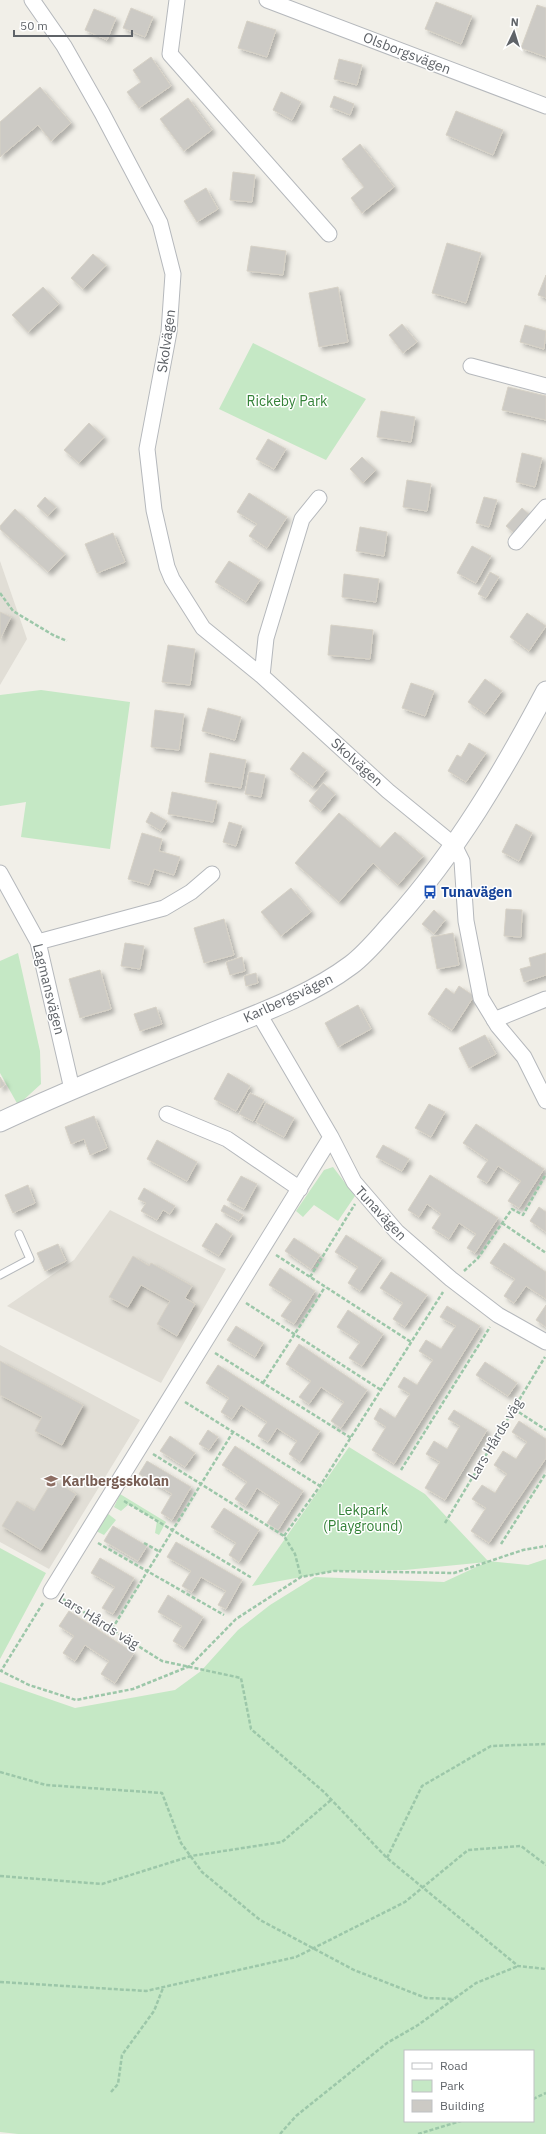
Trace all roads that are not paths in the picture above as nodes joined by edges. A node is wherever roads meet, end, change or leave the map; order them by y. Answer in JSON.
{"nodes":[{"id":1,"x":32,"y":0,"type":"edge"},
{"id":2,"x":177,"y":0,"type":"edge"},
{"id":3,"x":268,"y":0,"type":"edge"},
{"id":4,"x":546,"y":106,"type":"edge"},
{"id":5,"x":329,"y":234,"type":"dead end"},
{"id":6,"x":471,"y":366,"type":"dead end"},
{"id":7,"x":546,"y":386,"type":"edge"},
{"id":8,"x":319,"y":498,"type":"dead end"},
{"id":9,"x":546,"y":507,"type":"edge"},
{"id":10,"x":516,"y":542,"type":"dead end"},
{"id":11,"x":262,"y":676,"type":"junction"},
{"id":12,"x":546,"y":691,"type":"edge"},
{"id":13,"x":454,"y":845,"type":"junction"},
{"id":14,"x":0,"y":873,"type":"edge"},
{"id":15,"x":212,"y":874,"type":"dead end"},
{"id":16,"x":38,"y":942,"type":"junction"},
{"id":17,"x":546,"y":999,"type":"edge"},
{"id":18,"x":259,"y":1014,"type":"junction"},
{"id":19,"x":494,"y":1020,"type":"junction"},
{"id":20,"x":72,"y":1089,"type":"junction"},
{"id":21,"x":546,"y":1101,"type":"edge"},
{"id":22,"x":167,"y":1114,"type":"dead end"},
{"id":23,"x":0,"y":1122,"type":"edge"},
{"id":24,"x":331,"y":1137,"type":"junction"},
{"id":25,"x":300,"y":1189,"type":"junction"},
{"id":26,"x":19,"y":1234,"type":"dead end"},
{"id":27,"x":0,"y":1275,"type":"edge"},
{"id":28,"x":546,"y":1342,"type":"edge"},
{"id":29,"x":50,"y":1591,"type":"road end"}],
"edges":[{"from":1,"to":11,"type":"street","name":"Skolvägen"},
{"from":2,"to":5,"type":"street"},
{"from":3,"to":4,"type":"street","name":"Olsborgsvägen"},
{"from":6,"to":7,"type":"street"},
{"from":8,"to":11,"type":"street"},
{"from":9,"to":10,"type":"street"},
{"from":11,"to":13,"type":"street","name":"Skolvägen"},
{"from":12,"to":13,"type":"street","name":"Karlbergsvägen"},
{"from":13,"to":18,"type":"street","name":"Karlbergsvägen"},
{"from":13,"to":19,"type":"street"},
{"from":14,"to":16,"type":"street","name":"Lagmansvägen"},
{"from":15,"to":16,"type":"street"},
{"from":16,"to":20,"type":"street","name":"Lagmansvägen"},
{"from":17,"to":19,"type":"street"},
{"from":18,"to":20,"type":"street","name":"Karlbergsvägen"},
{"from":18,"to":24,"type":"street","name":"Tunavägen"},
{"from":19,"to":21,"type":"street"},
{"from":20,"to":23,"type":"street","name":"Karlbergsvägen"},
{"from":22,"to":25,"type":"street"},
{"from":24,"to":25,"type":"street","name":"Lars Hårds väg"},
{"from":24,"to":28,"type":"street","name":"Tunavägen"},
{"from":25,"to":29,"type":"street","name":"Lars Hårds väg"},
{"from":26,"to":27,"type":"lane"}]}
